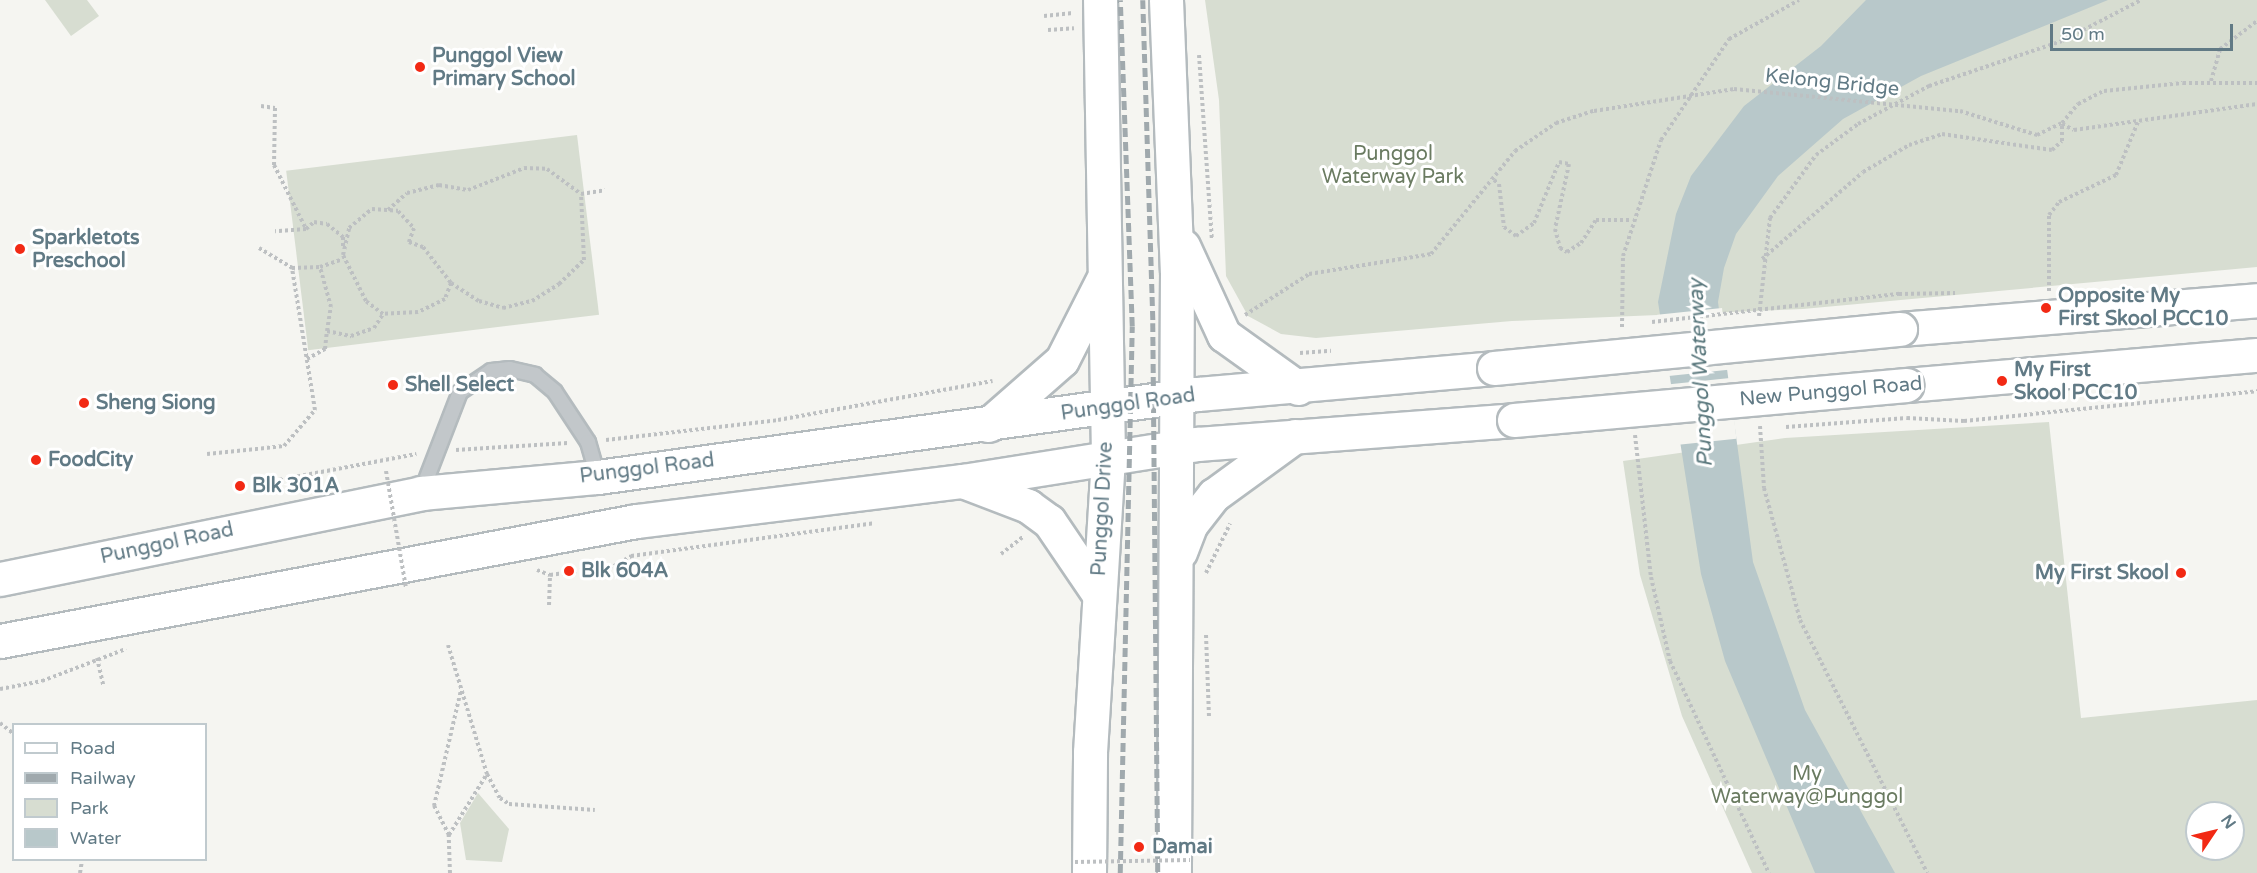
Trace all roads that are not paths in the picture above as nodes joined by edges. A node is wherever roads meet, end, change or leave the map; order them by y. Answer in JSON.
{"nodes":[{"id":1,"x":1166,"y":0,"type":"edge"},
{"id":2,"x":1089,"y":3,"type":"edge"},
{"id":3,"x":1176,"y":230,"type":"junction"},
{"id":4,"x":1108,"y":267,"type":"junction"},
{"id":5,"x":2257,"y":300,"type":"edge"},
{"id":6,"x":2257,"y":355,"type":"edge"},
{"id":7,"x":1298,"y":388,"type":"junction"},
{"id":8,"x":1177,"y":398,"type":"junction"},
{"id":9,"x":1107,"y":408,"type":"junction"},
{"id":10,"x":988,"y":425,"type":"junction"},
{"id":11,"x":1296,"y":435,"type":"junction"},
{"id":12,"x":1177,"y":446,"type":"junction"},
{"id":13,"x":1108,"y":456,"type":"junction"},
{"id":14,"x":598,"y":477,"type":"junction"},
{"id":15,"x":963,"y":480,"type":"junction"},
{"id":16,"x":421,"y":493,"type":"junction"},
{"id":17,"x":1175,"y":568,"type":"junction"},
{"id":18,"x":2,"y":578,"type":"edge"},
{"id":19,"x":1098,"y":593,"type":"junction"},
{"id":20,"x":0,"y":641,"type":"edge"},
{"id":21,"x":1082,"y":867,"type":"edge"},
{"id":22,"x":1182,"y":867,"type":"edge"}],
"edges":[{"from":1,"to":3,"type":"main road"},
{"from":2,"to":4,"type":"main road","name":"Punggol Drive"},
{"from":3,"to":7,"type":"main road"},
{"from":3,"to":8,"type":"main road"},
{"from":4,"to":9,"type":"main road","name":"Punggol Drive"},
{"from":4,"to":10,"type":"main road"},
{"from":5,"to":7,"type":"main road","bridge":true},
{"from":6,"to":11,"type":"main road","name":"New Punggol Road","bridge":true},
{"from":7,"to":8,"type":"main road","name":"Punggol Road"},
{"from":8,"to":9,"type":"main road","name":"Punggol Road"},
{"from":8,"to":12,"type":"main road"},
{"from":9,"to":10,"type":"main road","name":"Punggol Road"},
{"from":9,"to":13,"type":"main road","name":"Punggol Drive"},
{"from":10,"to":14,"type":"main road","name":"Punggol Road"},
{"from":11,"to":12,"type":"main road"},
{"from":11,"to":17,"type":"main road"},
{"from":12,"to":13,"type":"main road"},
{"from":12,"to":17,"type":"main road"},
{"from":13,"to":15,"type":"main road"},
{"from":13,"to":19,"type":"main road","name":"Punggol Drive"},
{"from":14,"to":16,"type":"main road","name":"Punggol Road"},
{"from":14,"to":16,"type":"lane"},
{"from":15,"to":19,"type":"main road"},
{"from":15,"to":20,"type":"main road"},
{"from":16,"to":18,"type":"main road","name":"Punggol Road"},
{"from":17,"to":22,"type":"main road"},
{"from":19,"to":21,"type":"main road","name":"Punggol Drive"}]}
